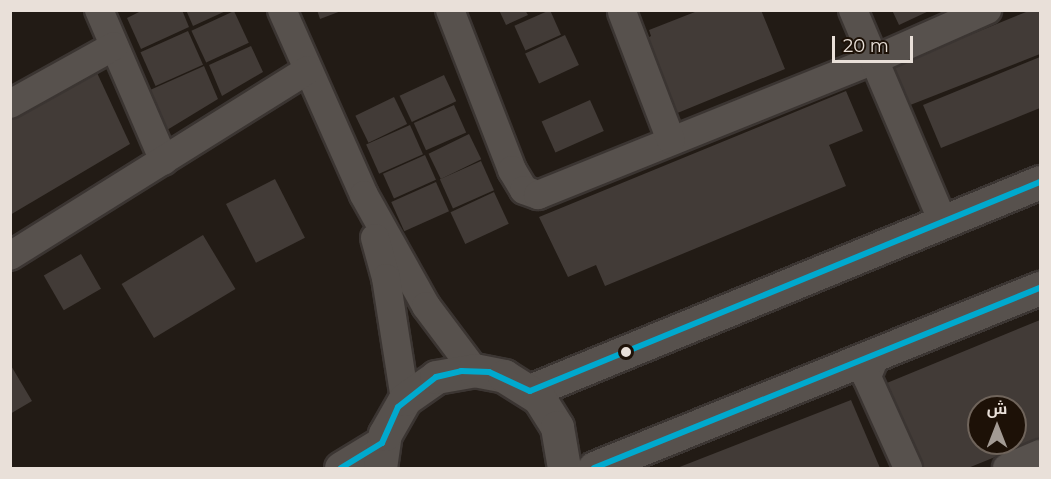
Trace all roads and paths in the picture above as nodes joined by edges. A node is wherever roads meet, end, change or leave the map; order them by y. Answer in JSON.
{"nodes":[{"id":1,"x":99,"y":10,"type":"edge"},
{"id":2,"x":282,"y":10,"type":"edge"},
{"id":3,"x":450,"y":10,"type":"edge"},
{"id":4,"x":854,"y":10,"type":"edge"},
{"id":5,"x":987,"y":10,"type":"edge"},
{"id":6,"x":623,"y":11,"type":"edge"},
{"id":7,"x":114,"y":46,"type":"junction"},
{"id":8,"x":874,"y":60,"type":"junction"},
{"id":9,"x":308,"y":70,"type":"junction"},
{"id":10,"x":10,"y":104,"type":"edge"},
{"id":11,"x":671,"y":140,"type":"junction"},
{"id":12,"x":164,"y":161,"type":"junction"},
{"id":13,"x":1041,"y":182,"type":"edge"},
{"id":14,"x":364,"y":195,"type":"junction"},
{"id":15,"x":943,"y":222,"type":"junction"},
{"id":16,"x":10,"y":256,"type":"edge"},
{"id":17,"x":1041,"y":288,"type":"edge"},
{"id":18,"x":878,"y":352,"type":"junction"},
{"id":19,"x":474,"y":370,"type":"junction"},
{"id":20,"x":530,"y":391,"type":"junction"},
{"id":21,"x":405,"y":399,"type":"junction"},
{"id":22,"x":1041,"y":454,"type":"edge"},
{"id":23,"x":381,"y":456,"type":"edge"},
{"id":24,"x":341,"y":468,"type":"edge"},
{"id":25,"x":564,"y":468,"type":"edge"},
{"id":26,"x":594,"y":468,"type":"edge"},
{"id":27,"x":908,"y":468,"type":"edge"},
{"id":28,"x":1007,"y":468,"type":"edge"}],
"edges":[{"from":1,"to":7,"type":"street"},
{"from":2,"to":9,"type":"street"},
{"from":3,"to":11,"type":"street"},
{"from":4,"to":8,"type":"street"},
{"from":5,"to":8,"type":"street"},
{"from":6,"to":11,"type":"street"},
{"from":7,"to":10,"type":"street"},
{"from":7,"to":12,"type":"street"},
{"from":8,"to":11,"type":"street"},
{"from":8,"to":15,"type":"street"},
{"from":9,"to":12,"type":"street"},
{"from":9,"to":14,"type":"street"},
{"from":12,"to":16,"type":"street"},
{"from":13,"to":15,"type":"street"},
{"from":14,"to":19,"type":"street"},
{"from":14,"to":21,"type":"street"},
{"from":15,"to":20,"type":"street"},
{"from":17,"to":18,"type":"street"},
{"from":18,"to":26,"type":"street"},
{"from":18,"to":27,"type":"street"},
{"from":19,"to":20,"type":"street"},
{"from":19,"to":21,"type":"street"},
{"from":20,"to":25,"type":"street"},
{"from":21,"to":23,"type":"street"},
{"from":22,"to":28,"type":"street"},
{"from":23,"to":24,"type":"street"}]}
